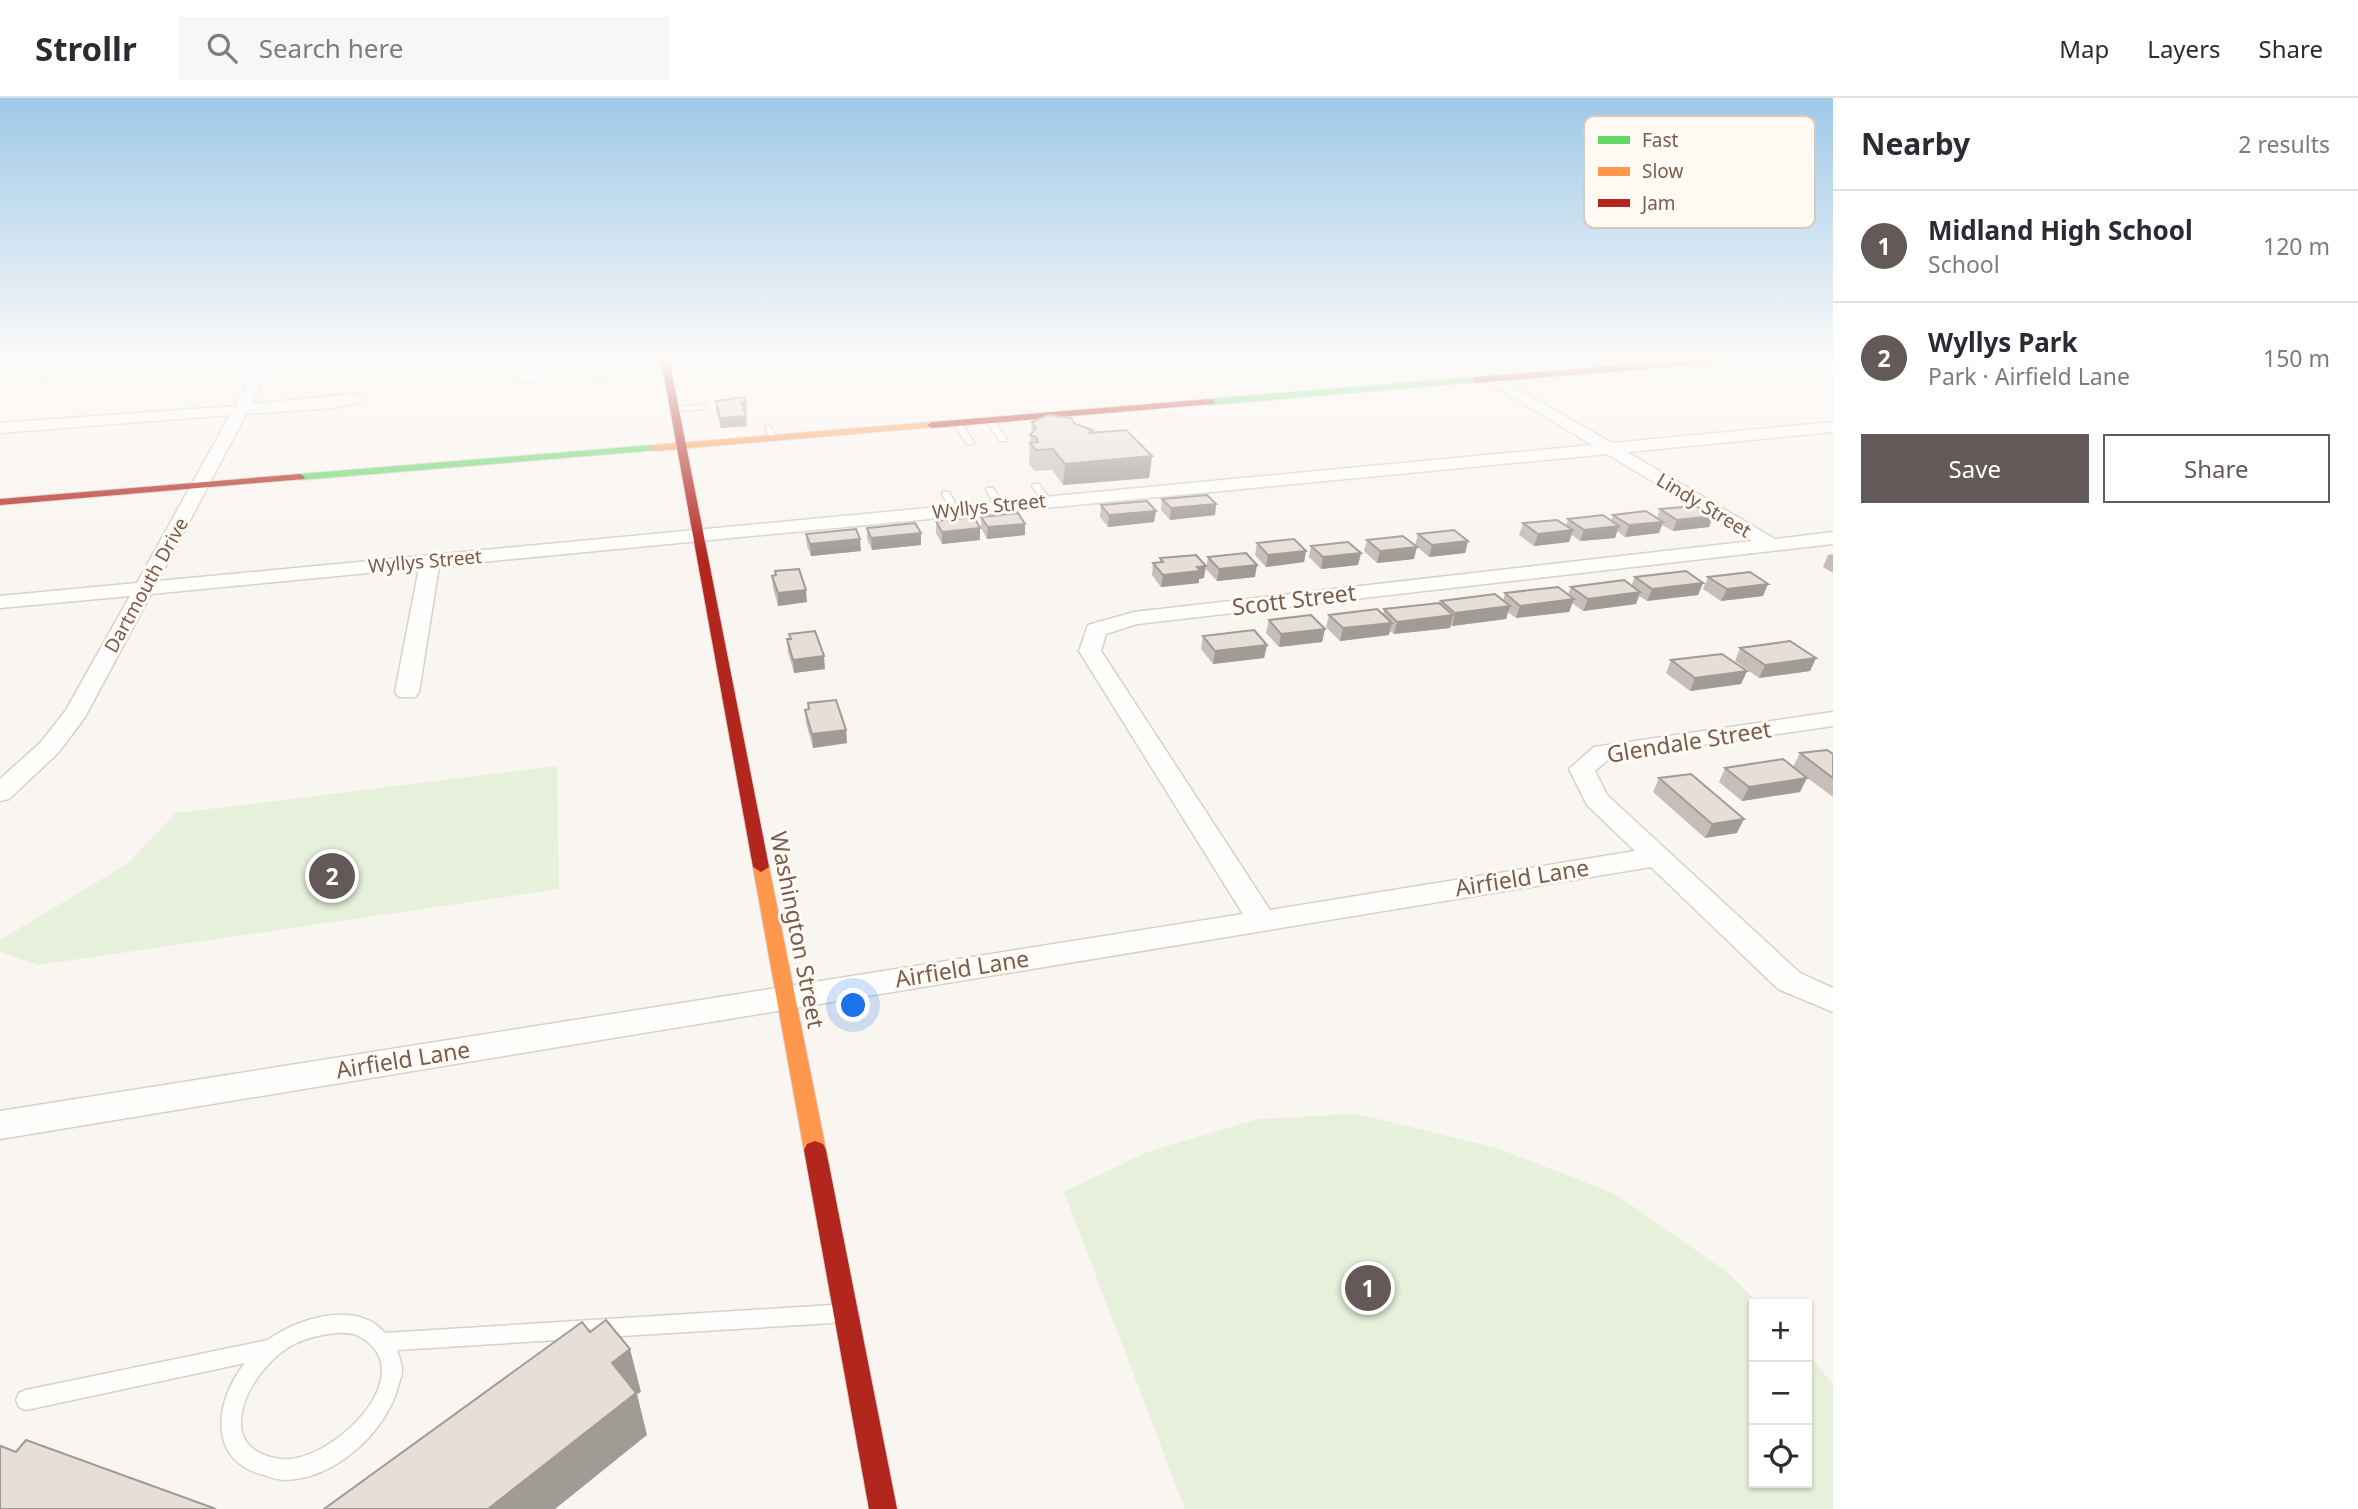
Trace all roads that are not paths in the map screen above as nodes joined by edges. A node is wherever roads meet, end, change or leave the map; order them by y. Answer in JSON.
{"nodes":[{"id":1,"x":44,"y":425,"type":"edge"},
{"id":2,"x":232,"y":425,"type":"edge"},
{"id":3,"x":679,"y":425,"type":"edge"},
{"id":4,"x":922,"y":425,"type":"edge"},
{"id":5,"x":958,"y":425,"type":"edge"},
{"id":6,"x":993,"y":425,"type":"edge"},
{"id":7,"x":1569,"y":425,"type":"edge"},
{"id":8,"x":1833,"y":426,"type":"edge"},
{"id":9,"x":0,"y":428,"type":"edge"},
{"id":10,"x":1003,"y":439,"type":"dead end"},
{"id":11,"x":970,"y":442,"type":"dead end"},
{"id":12,"x":683,"y":446,"type":"junction"},
{"id":13,"x":1608,"y":448,"type":"junction"},
{"id":14,"x":200,"y":485,"type":"junction"},
{"id":15,"x":0,"y":502,"type":"edge"},
{"id":16,"x":699,"y":535,"type":"junction"},
{"id":17,"x":1833,"y":538,"type":"edge"},
{"id":18,"x":1772,"y":545,"type":"junction"},
{"id":19,"x":430,"y":561,"type":"junction"},
{"id":20,"x":146,"y":588,"type":"junction"},
{"id":21,"x":0,"y":602,"type":"edge"},
{"id":22,"x":407,"y":692,"type":"dead end"},
{"id":23,"x":1833,"y":719,"type":"edge"},
{"id":24,"x":0,"y":793,"type":"edge"},
{"id":25,"x":1656,"y":857,"type":"junction"},
{"id":26,"x":1262,"y":921,"type":"junction"},
{"id":27,"x":787,"y":998,"type":"junction"},
{"id":28,"x":1833,"y":1001,"type":"edge"},
{"id":29,"x":0,"y":1125,"type":"edge"},
{"id":30,"x":846,"y":1313,"type":"junction"},
{"id":31,"x":382,"y":1342,"type":"junction"},
{"id":32,"x":272,"y":1348,"type":"junction"},
{"id":33,"x":26,"y":1400,"type":"dead end"},
{"id":34,"x":883,"y":1509,"type":"edge"}],
"edges":[{"from":1,"to":9,"type":"street"},
{"from":2,"to":14,"type":"street","name":"Dartmouth Drive"},
{"from":3,"to":12,"type":"street","name":"Washington Street"},
{"from":4,"to":12,"type":"street"},
{"from":5,"to":11,"type":"lane"},
{"from":6,"to":10,"type":"lane"},
{"from":7,"to":13,"type":"street","name":"Lindy Street"},
{"from":8,"to":13,"type":"street","name":"Wyllys Street"},
{"from":12,"to":14,"type":"street"},
{"from":12,"to":16,"type":"street","name":"Washington Street"},
{"from":13,"to":16,"type":"street","name":"Wyllys Street"},
{"from":13,"to":18,"type":"street","name":"Lindy Street"},
{"from":14,"to":15,"type":"street"},
{"from":14,"to":20,"type":"street","name":"Dartmouth Drive"},
{"from":16,"to":19,"type":"street","name":"Wyllys Street"},
{"from":16,"to":27,"type":"street","name":"Washington Street"},
{"from":17,"to":18,"type":"street","name":"Scott Street"},
{"from":18,"to":26,"type":"street","name":"Scott Street"},
{"from":19,"to":20,"type":"street","name":"Wyllys Street"},
{"from":19,"to":22,"type":"street"},
{"from":20,"to":21,"type":"street","name":"Wyllys Street"},
{"from":20,"to":24,"type":"street","name":"Dartmouth Drive"},
{"from":23,"to":25,"type":"street","name":"Glendale Street"},
{"from":25,"to":26,"type":"street","name":"Airfield Lane"},
{"from":25,"to":28,"type":"street"},
{"from":26,"to":27,"type":"street","name":"Airfield Lane"},
{"from":27,"to":29,"type":"street","name":"Airfield Lane"},
{"from":27,"to":30,"type":"street","name":"Washington Street"},
{"from":30,"to":31,"type":"lane"},
{"from":30,"to":34,"type":"street","name":"Washington Street"},
{"from":31,"to":32,"type":"lane"},
{"from":31,"to":32,"type":"lane"},
{"from":32,"to":33,"type":"lane"}]}
